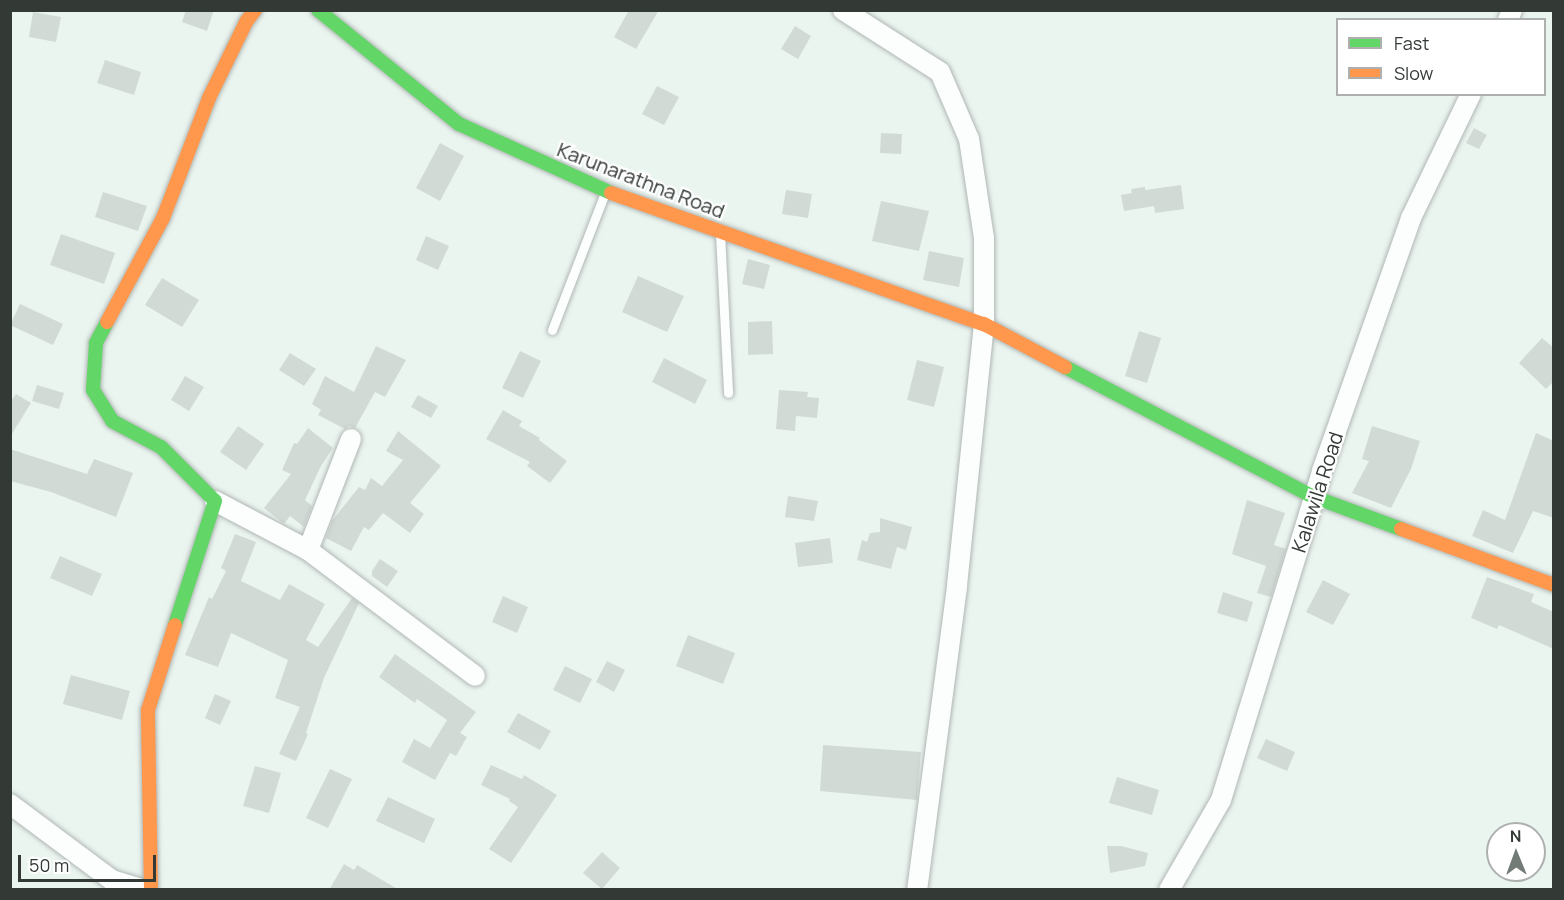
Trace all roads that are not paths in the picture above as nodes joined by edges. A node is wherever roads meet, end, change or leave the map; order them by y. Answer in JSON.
{"nodes":[{"id":1,"x":255,"y":10,"type":"edge"},
{"id":2,"x":318,"y":10,"type":"edge"},
{"id":3,"x":843,"y":10,"type":"edge"},
{"id":4,"x":1470,"y":96,"type":"edge"},
{"id":5,"x":606,"y":191,"type":"junction"},
{"id":6,"x":720,"y":231,"type":"junction"},
{"id":7,"x":984,"y":324,"type":"junction"},
{"id":8,"x":552,"y":330,"type":"dead end"},
{"id":9,"x":728,"y":393,"type":"dead end"},
{"id":10,"x":351,"y":439,"type":"dead end"},
{"id":11,"x":1314,"y":497,"type":"junction"},
{"id":12,"x":216,"y":501,"type":"junction"},
{"id":13,"x":308,"y":550,"type":"junction"},
{"id":14,"x":1554,"y":585,"type":"edge"},
{"id":15,"x":475,"y":676,"type":"dead end"},
{"id":16,"x":10,"y":804,"type":"edge"},
{"id":17,"x":144,"y":890,"type":"edge"},
{"id":18,"x":151,"y":890,"type":"edge"},
{"id":19,"x":917,"y":890,"type":"edge"},
{"id":20,"x":1169,"y":890,"type":"edge"}],
"edges":[{"from":1,"to":12,"type":"street"},
{"from":2,"to":5,"type":"street","name":"Karunarathna Road"},
{"from":3,"to":7,"type":"street"},
{"from":4,"to":11,"type":"street","name":"Kalawila Road"},
{"from":5,"to":6,"type":"street","name":"Karunarathna Road"},
{"from":5,"to":8,"type":"lane"},
{"from":6,"to":7,"type":"street","name":"Karunarathna Road"},
{"from":6,"to":9,"type":"lane"},
{"from":7,"to":11,"type":"street","name":"Karunarathna Road"},
{"from":7,"to":19,"type":"street"},
{"from":10,"to":13,"type":"street"},
{"from":11,"to":14,"type":"street","name":"Karunarathna Road"},
{"from":11,"to":20,"type":"street","name":"Kalawila Road"},
{"from":12,"to":13,"type":"street"},
{"from":12,"to":18,"type":"street"},
{"from":13,"to":15,"type":"street"},
{"from":16,"to":17,"type":"street"}]}
